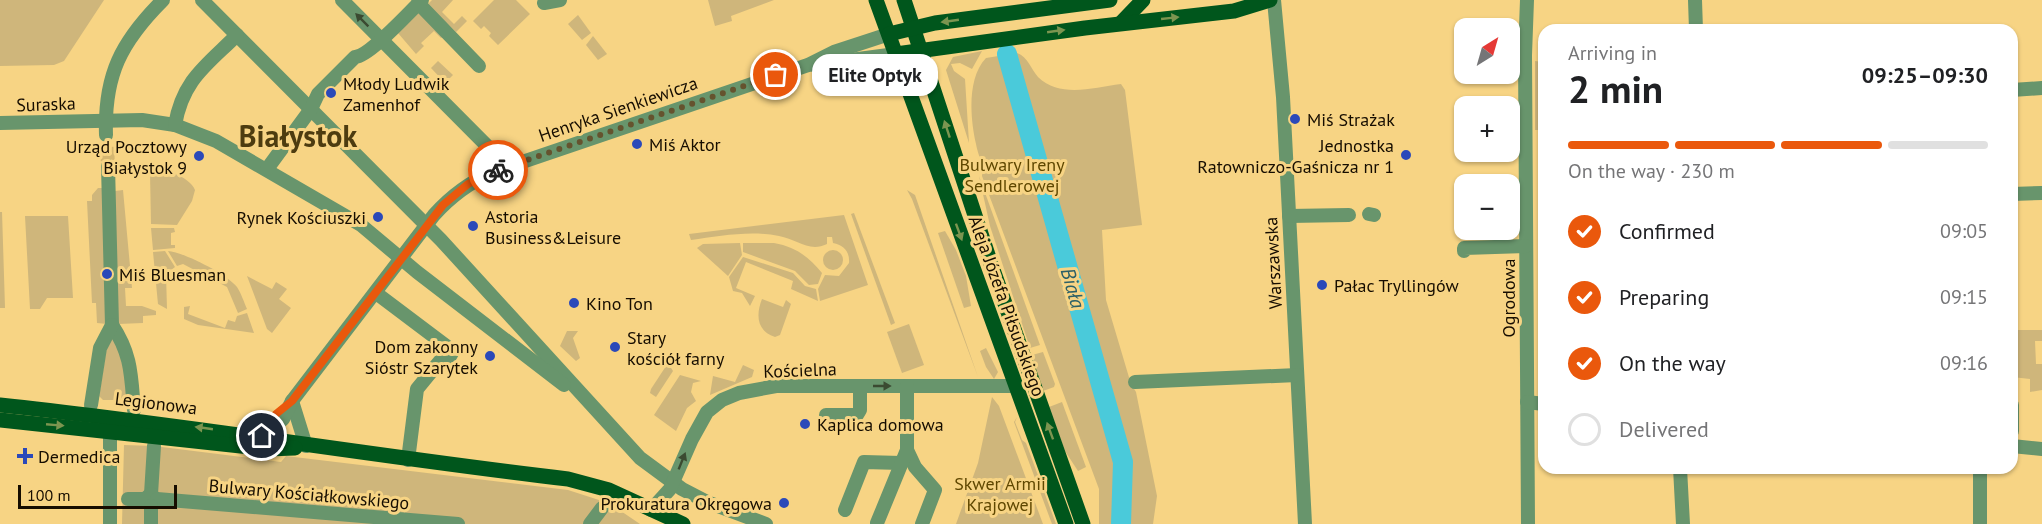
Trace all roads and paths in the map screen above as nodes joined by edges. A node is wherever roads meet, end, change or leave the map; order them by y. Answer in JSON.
{"nodes":[{"id":1,"x":163,"y":0,"type":"edge"},
{"id":2,"x":202,"y":0,"type":"edge"},
{"id":3,"x":342,"y":0,"type":"edge"},
{"id":4,"x":560,"y":0,"type":"edge"},
{"id":5,"x":876,"y":0,"type":"edge"},
{"id":6,"x":904,"y":0,"type":"edge"},
{"id":7,"x":1110,"y":0,"type":"edge"},
{"id":8,"x":1143,"y":0,"type":"edge"},
{"id":9,"x":1272,"y":0,"type":"edge"},
{"id":10,"x":1527,"y":0,"type":"edge"},
{"id":11,"x":1695,"y":0,"type":"edge"},
{"id":12,"x":417,"y":2,"type":"edge"},
{"id":13,"x":544,"y":3,"type":"dead end"},
{"id":14,"x":1121,"y":23,"type":"junction"},
{"id":15,"x":1696,"y":24,"type":"edge"},
{"id":16,"x":914,"y":28,"type":"junction"},
{"id":17,"x":889,"y":34,"type":"junction"},
{"id":18,"x":237,"y":35,"type":"junction"},
{"id":19,"x":381,"y":39,"type":"junction"},
{"id":20,"x":921,"y":51,"type":"junction"},
{"id":21,"x":896,"y":54,"type":"junction"},
{"id":22,"x":808,"y":65,"type":"junction"},
{"id":23,"x":479,"y":66,"type":"dead end"},
{"id":24,"x":2042,"y":88,"type":"edge"},
{"id":25,"x":2018,"y":90,"type":"edge"},
{"id":26,"x":311,"y":109,"type":"junction"},
{"id":27,"x":100,"y":120,"type":"junction"},
{"id":28,"x":0,"y":123,"type":"edge"},
{"id":29,"x":175,"y":125,"type":"junction"},
{"id":30,"x":106,"y":140,"type":"tunnel mouth"},
{"id":31,"x":108,"y":166,"type":"tunnel mouth"},
{"id":32,"x":508,"y":167,"type":"junction"},
{"id":33,"x":267,"y":169,"type":"junction"},
{"id":34,"x":2042,"y":193,"type":"edge"},
{"id":35,"x":2018,"y":194,"type":"edge"},
{"id":36,"x":1349,"y":215,"type":"dead end"},
{"id":37,"x":1289,"y":216,"type":"junction"},
{"id":38,"x":426,"y":225,"type":"junction"},
{"id":39,"x":1526,"y":246,"type":"junction"},
{"id":40,"x":1464,"y":251,"type":"dead end"},
{"id":41,"x":402,"y":259,"type":"junction"},
{"id":42,"x":376,"y":293,"type":"junction"},
{"id":43,"x":112,"y":325,"type":"junction"},
{"id":44,"x":1297,"y":375,"type":"junction"},
{"id":45,"x":1135,"y":382,"type":"dead end"},
{"id":46,"x":860,"y":386,"type":"junction"},
{"id":47,"x":907,"y":386,"type":"junction"},
{"id":48,"x":1015,"y":386,"type":"junction"},
{"id":49,"x":292,"y":401,"type":"junction"},
{"id":50,"x":1527,"y":402,"type":"junction"},
{"id":51,"x":1538,"y":403,"type":"edge"},
{"id":52,"x":0,"y":405,"type":"edge"},
{"id":53,"x":92,"y":405,"type":"dead end"},
{"id":54,"x":593,"y":407,"type":"junction"},
{"id":55,"x":134,"y":411,"type":"dead end"},
{"id":56,"x":826,"y":415,"type":"dead end"},
{"id":57,"x":0,"y":420,"type":"edge"},
{"id":58,"x":110,"y":430,"type":"junction"},
{"id":59,"x":257,"y":442,"type":"junction"},
{"id":60,"x":154,"y":446,"type":"dead end"},
{"id":61,"x":306,"y":446,"type":"junction"},
{"id":62,"x":2018,"y":447,"type":"edge"},
{"id":63,"x":2042,"y":449,"type":"edge"},
{"id":64,"x":907,"y":450,"type":"junction"},
{"id":65,"x":408,"y":460,"type":"junction"},
{"id":66,"x":901,"y":463,"type":"junction"},
{"id":67,"x":1680,"y":474,"type":"edge"},
{"id":68,"x":1980,"y":474,"type":"edge"},
{"id":69,"x":673,"y":484,"type":"junction"},
{"id":70,"x":128,"y":499,"type":"dead end"},
{"id":71,"x":151,"y":500,"type":"junction"},
{"id":72,"x":602,"y":508,"type":"dead end"},
{"id":73,"x":651,"y":510,"type":"junction"},
{"id":74,"x":845,"y":510,"type":"dead end"},
{"id":75,"x":877,"y":523,"type":"edge"},
{"id":76,"x":110,"y":524,"type":"edge"},
{"id":77,"x":151,"y":524,"type":"edge"},
{"id":78,"x":458,"y":524,"type":"edge"},
{"id":79,"x":590,"y":524,"type":"edge"},
{"id":80,"x":663,"y":524,"type":"edge"},
{"id":81,"x":683,"y":524,"type":"edge"},
{"id":82,"x":766,"y":524,"type":"edge"},
{"id":83,"x":922,"y":524,"type":"edge"},
{"id":84,"x":1066,"y":524,"type":"edge"},
{"id":85,"x":1083,"y":524,"type":"edge"},
{"id":86,"x":1305,"y":524,"type":"edge"},
{"id":87,"x":1528,"y":524,"type":"edge"},
{"id":88,"x":1683,"y":524,"type":"edge"},
{"id":89,"x":1980,"y":524,"type":"edge"}],
"edges":[{"from":1,"to":27,"type":"street"},
{"from":2,"to":18,"type":"street"},
{"from":19,"to":3,"type":"street","one_way":true},
{"from":4,"to":13,"type":"street"},
{"from":5,"to":17,"type":"main road","name":"Aleja Józefa Piłsudskiego"},
{"from":6,"to":16,"type":"main road","name":"Aleja Józefa Piłsudskiego"},
{"from":7,"to":16,"type":"main road","name":"Henryka Sienkiewicza","one_way":true},
{"from":8,"to":14,"type":"main road"},
{"from":14,"to":9,"type":"main road","name":"Henryka Sienkiewicza","one_way":true},
{"from":9,"to":37,"type":"street","name":"Warszawska"},
{"from":10,"to":39,"type":"street","name":"Ogrodowa"},
{"from":11,"to":15,"type":"street"},
{"from":12,"to":19,"type":"street"},
{"from":12,"to":23,"type":"street"},
{"from":20,"to":14,"type":"main road","name":"Henryka Sienkiewicza","one_way":true},
{"from":16,"to":17,"type":"main road","name":"Henryka Sienkiewicza"},
{"from":16,"to":20,"type":"main road","name":"Aleja Józefa Piłsudskiego"},
{"from":17,"to":21,"type":"main road","name":"Aleja Józefa Piłsudskiego"},
{"from":17,"to":22,"type":"street","name":"Henryka Sienkiewicza"},
{"from":18,"to":26,"type":"street"},
{"from":18,"to":29,"type":"street"},
{"from":19,"to":26,"type":"street"},
{"from":19,"to":32,"type":"street"},
{"from":20,"to":21,"type":"main road","name":"Henryka Sienkiewicza"},
{"from":85,"to":20,"type":"main road","name":"Aleja Józefa Piłsudskiego","one_way":true},
{"from":21,"to":22,"type":"street","name":"Henryka Sienkiewicza"},
{"from":21,"to":48,"type":"main road","name":"Aleja Józefa Piłsudskiego","one_way":true},
{"from":22,"to":32,"type":"street","name":"Henryka Sienkiewicza"},
{"from":24,"to":25,"type":"street"},
{"from":26,"to":33,"type":"street"},
{"from":26,"to":38,"type":"street"},
{"from":27,"to":28,"type":"street","name":"Suraska"},
{"from":27,"to":29,"type":"street"},
{"from":27,"to":30,"type":"street"},
{"from":29,"to":33,"type":"street"},
{"from":31,"to":43,"type":"street"},
{"from":32,"to":38,"type":"street","name":"Henryka Sienkiewicza"},
{"from":33,"to":41,"type":"street"},
{"from":34,"to":35,"type":"street"},
{"from":36,"to":37,"type":"street"},
{"from":37,"to":44,"type":"street","name":"Warszawska"},
{"from":38,"to":41,"type":"street","name":"Henryka Sienkiewicza"},
{"from":38,"to":54,"type":"street"},
{"from":39,"to":40,"type":"street"},
{"from":39,"to":50,"type":"street","name":"Ogrodowa"},
{"from":41,"to":42,"type":"street","name":"Henryka Sienkiewicza"},
{"from":41,"to":54,"type":"street"},
{"from":42,"to":49,"type":"street","name":"Henryka Sienkiewicza"},
{"from":42,"to":65,"type":"street"},
{"from":43,"to":53,"type":"street"},
{"from":43,"to":55,"type":"street"},
{"from":44,"to":45,"type":"street"},
{"from":44,"to":86,"type":"street","name":"Warszawska"},
{"from":46,"to":47,"type":"street","name":"Kościelna","one_way":true},
{"from":46,"to":56,"type":"street"},
{"from":69,"to":46,"type":"street","name":"Kościelna","one_way":true},
{"from":47,"to":48,"type":"street","name":"Kościelna"},
{"from":47,"to":64,"type":"street"},
{"from":48,"to":84,"type":"main road","name":"Aleja Józefa Piłsudskiego"},
{"from":49,"to":59,"type":"street","name":"Henryka Sienkiewicza"},
{"from":49,"to":61,"type":"street"},
{"from":50,"to":51,"type":"street"},
{"from":50,"to":87,"type":"street","name":"Ogrodowa"},
{"from":59,"to":52,"type":"main road","name":"Legionowa","one_way":true},
{"from":54,"to":69,"type":"street"},
{"from":57,"to":58,"type":"main road","name":"Legionowa","one_way":true},
{"from":58,"to":59,"type":"main road","name":"Legionowa"},
{"from":58,"to":76,"type":"street"},
{"from":59,"to":61,"type":"main road","name":"Legionowa"},
{"from":60,"to":71,"type":"street"},
{"from":61,"to":65,"type":"main road","name":"Legionowa"},
{"from":62,"to":63,"type":"street"},
{"from":64,"to":66,"type":"street"},
{"from":64,"to":83,"type":"street"},
{"from":65,"to":73,"type":"main road","name":"Legionowa"},
{"from":66,"to":74,"type":"street"},
{"from":66,"to":75,"type":"street"},
{"from":67,"to":88,"type":"street"},
{"from":68,"to":89,"type":"street"},
{"from":69,"to":73,"type":"street","name":"Kościelna"},
{"from":69,"to":82,"type":"street"},
{"from":70,"to":71,"type":"street","name":"Bulwary Kościałkowskiego"},
{"from":71,"to":77,"type":"street"},
{"from":71,"to":78,"type":"street","name":"Bulwary Kościałkowskiego"},
{"from":72,"to":79,"type":"street"},
{"from":73,"to":80,"type":"main road"},
{"from":73,"to":81,"type":"main road","name":"Legionowa"}]}
